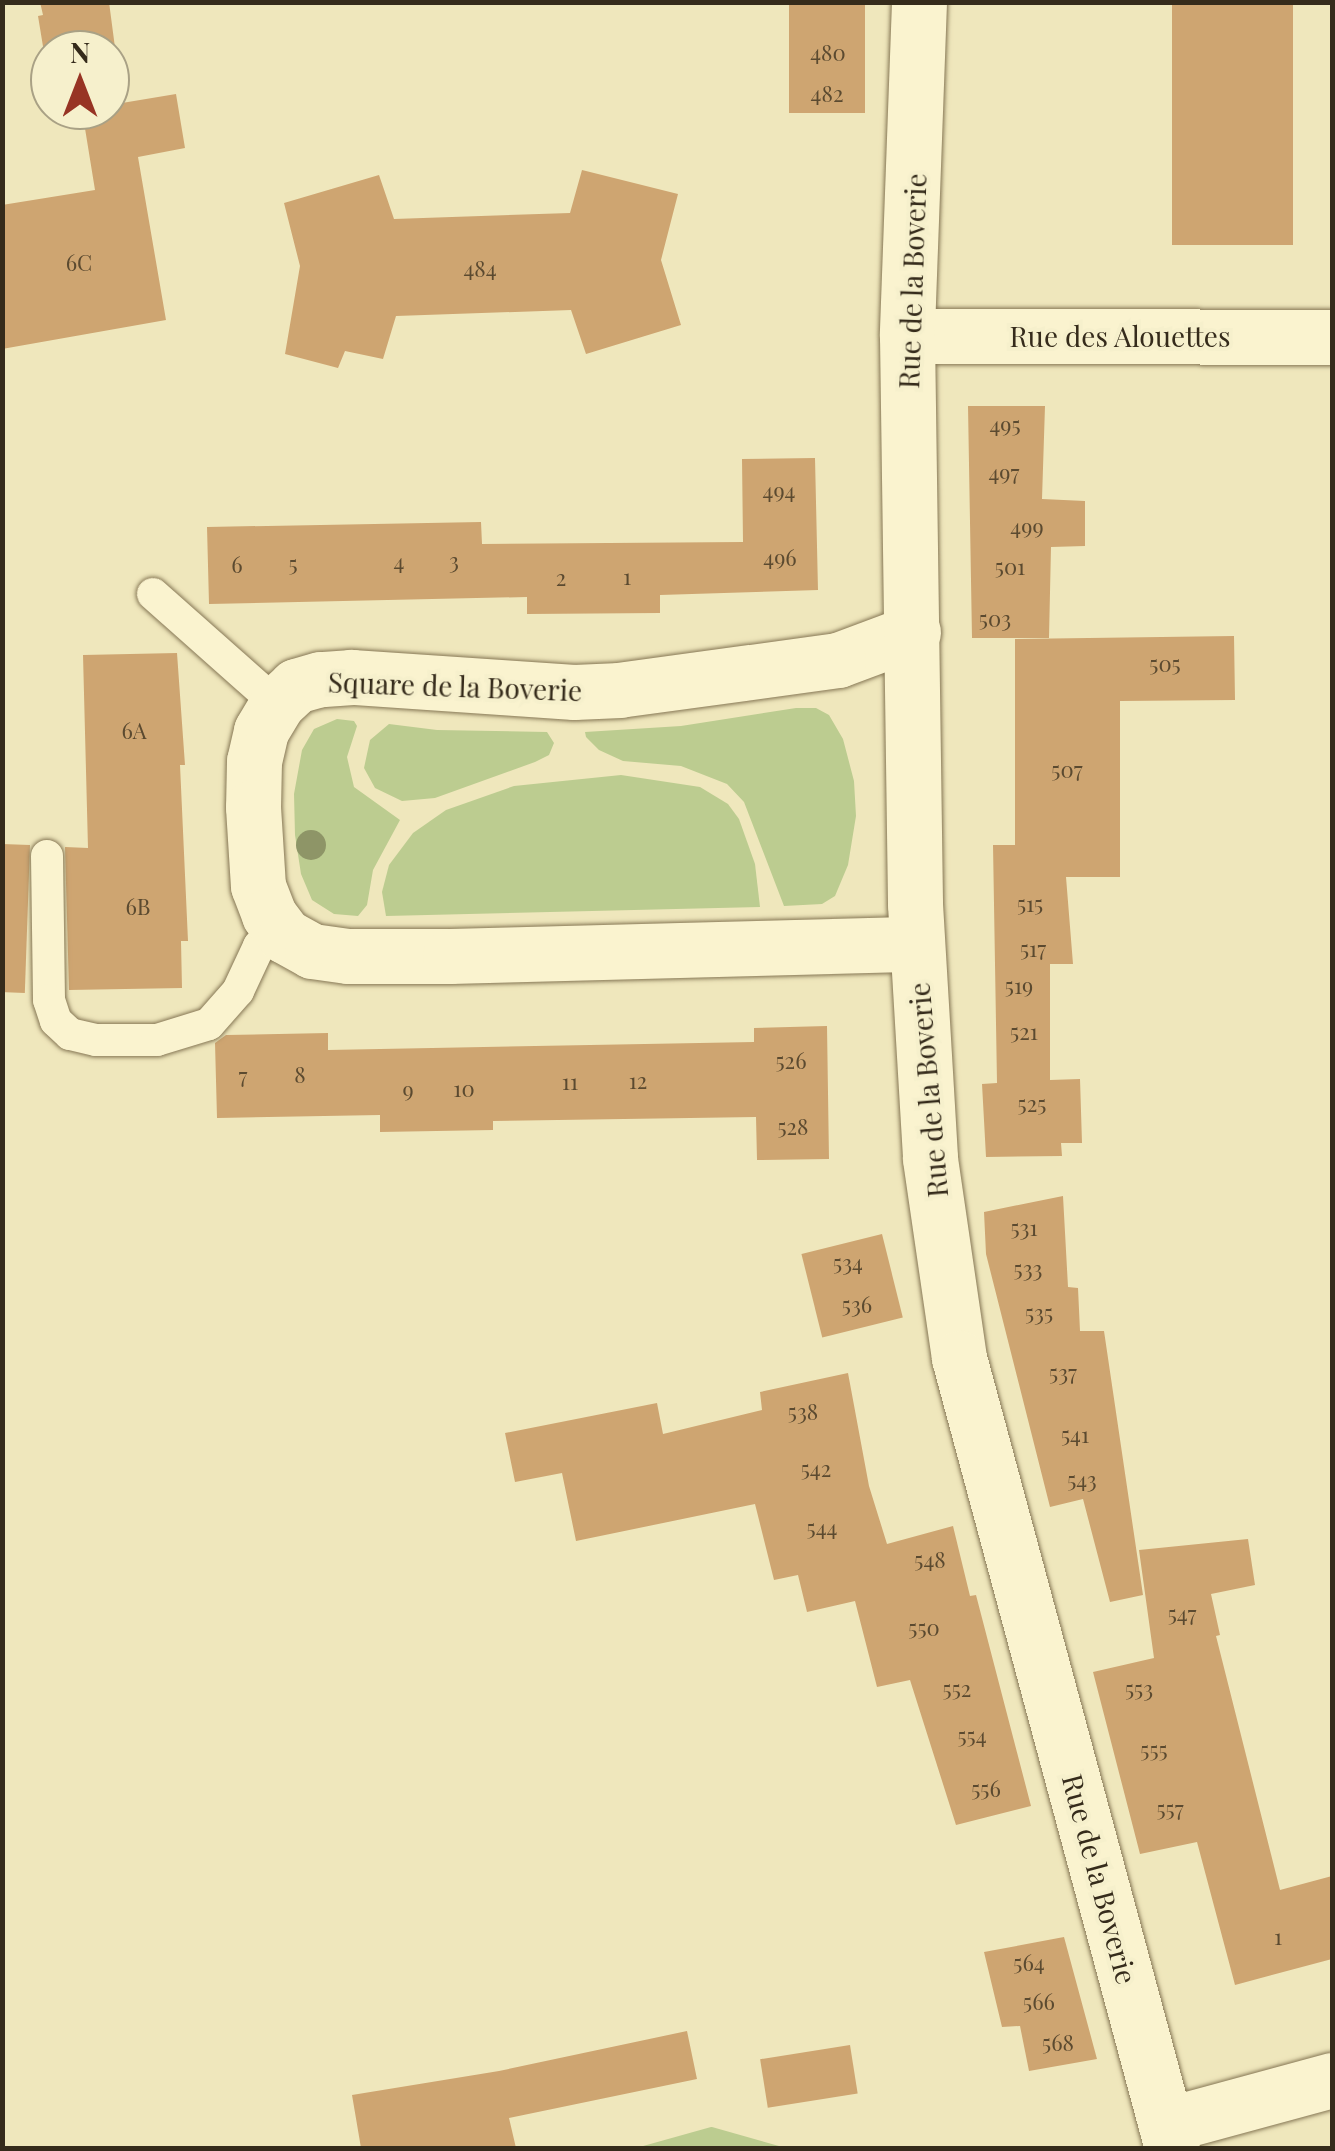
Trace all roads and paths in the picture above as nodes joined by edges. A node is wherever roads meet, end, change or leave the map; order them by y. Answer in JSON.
{"nodes":[{"id":1,"x":918,"y":2,"type":"edge"},
{"id":2,"x":907,"y":336,"type":"junction"},
{"id":3,"x":1332,"y":337,"type":"edge"},
{"id":4,"x":153,"y":594,"type":"dead end"},
{"id":5,"x":913,"y":632,"type":"junction"},
{"id":6,"x":277,"y":704,"type":"junction"},
{"id":7,"x":46,"y":856,"type":"dead end"},
{"id":8,"x":277,"y":925,"type":"junction"},
{"id":9,"x":916,"y":944,"type":"junction"},
{"id":10,"x":1332,"y":2080,"type":"edge"},
{"id":11,"x":1169,"y":2137,"type":"edge"}],
"edges":[{"from":1,"to":2,"type":"street","name":"Rue de la Boverie"},
{"from":2,"to":3,"type":"street","name":"Rue des Alouettes"},
{"from":2,"to":5,"type":"street","name":"Rue de la Boverie"},
{"from":4,"to":6,"type":"lane"},
{"from":5,"to":6,"type":"street","name":"Square de la Boverie"},
{"from":5,"to":9,"type":"street","name":"Rue de la Boverie"},
{"from":6,"to":8,"type":"street"},
{"from":7,"to":8,"type":"lane"},
{"from":8,"to":9,"type":"street"},
{"from":9,"to":11,"type":"street","name":"Rue de la Boverie"},
{"from":10,"to":11,"type":"street"}]}
